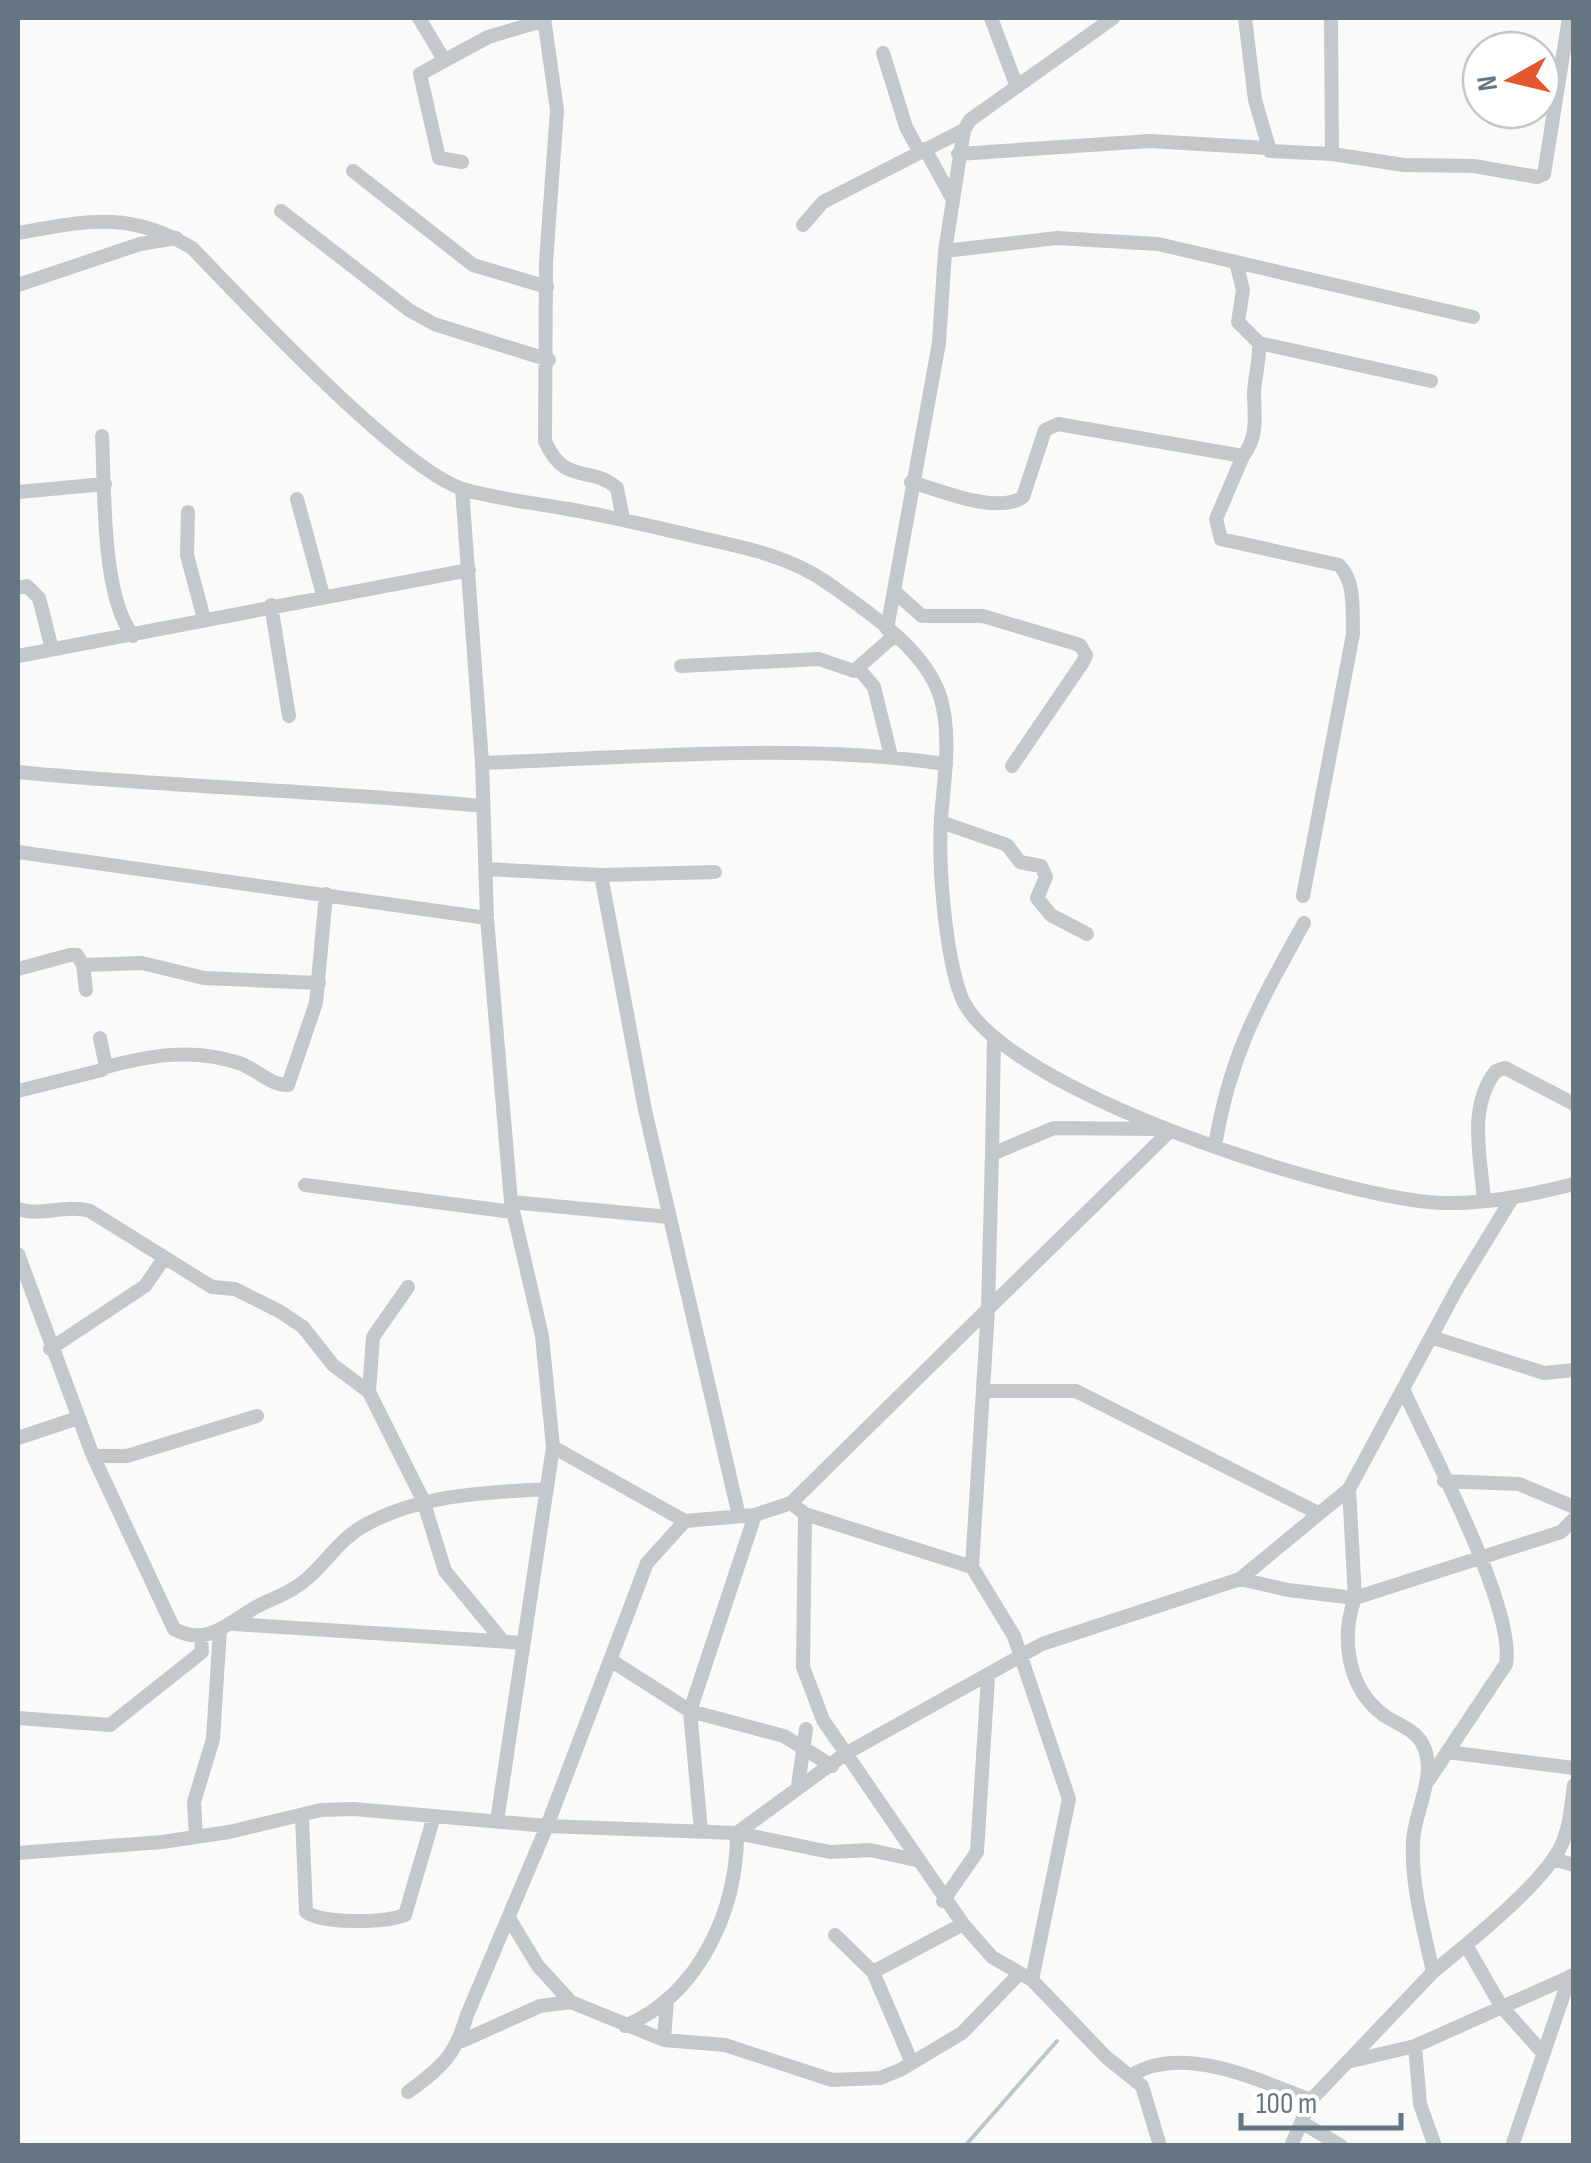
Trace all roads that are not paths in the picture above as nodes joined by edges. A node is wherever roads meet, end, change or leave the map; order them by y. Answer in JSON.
{"nodes":[{"id":1,"x":420,"y":18,"type":"edge"},
{"id":2,"x":991,"y":18,"type":"edge"},
{"id":3,"x":1114,"y":18,"type":"edge"},
{"id":4,"x":1245,"y":18,"type":"edge"},
{"id":5,"x":1331,"y":18,"type":"edge"},
{"id":6,"x":1569,"y":18,"type":"edge"},
{"id":7,"x":544,"y":19,"type":"edge"},
{"id":8,"x":883,"y":53,"type":"dead end"},
{"id":9,"x":443,"y":58,"type":"junction"},
{"id":10,"x":1017,"y":87,"type":"junction"},
{"id":11,"x":964,"y":130,"type":"junction"},
{"id":12,"x":1267,"y":148,"type":"junction"},
{"id":13,"x":922,"y":150,"type":"junction"},
{"id":14,"x":958,"y":154,"type":"junction"},
{"id":15,"x":1332,"y":154,"type":"junction"},
{"id":16,"x":462,"y":162,"type":"dead end"},
{"id":17,"x":352,"y":171,"type":"dead end"},
{"id":18,"x":954,"y":201,"type":"junction"},
{"id":19,"x":281,"y":212,"type":"dead end"},
{"id":20,"x":803,"y":225,"type":"dead end"},
{"id":21,"x":18,"y":233,"type":"edge"},
{"id":22,"x":176,"y":238,"type":"junction"},
{"id":23,"x":945,"y":252,"type":"junction"},
{"id":24,"x":1236,"y":262,"type":"junction"},
{"id":25,"x":18,"y":285,"type":"edge"},
{"id":26,"x":546,"y":287,"type":"junction"},
{"id":27,"x":1472,"y":317,"type":"dead end"},
{"id":28,"x":1259,"y":343,"type":"junction"},
{"id":29,"x":548,"y":360,"type":"junction"},
{"id":30,"x":1430,"y":381,"type":"dead end"},
{"id":31,"x":102,"y":436,"type":"dead end"},
{"id":32,"x":1243,"y":456,"type":"junction"},
{"id":33,"x":911,"y":482,"type":"junction"},
{"id":34,"x":105,"y":484,"type":"junction"},
{"id":35,"x":462,"y":490,"type":"junction"},
{"id":36,"x":18,"y":492,"type":"edge"},
{"id":37,"x":297,"y":499,"type":"dead end"},
{"id":38,"x":188,"y":512,"type":"dead end"},
{"id":39,"x":623,"y":519,"type":"junction"},
{"id":40,"x":469,"y":570,"type":"junction"},
{"id":41,"x":18,"y":588,"type":"edge"},
{"id":42,"x":894,"y":592,"type":"junction"},
{"id":43,"x":323,"y":595,"type":"junction"},
{"id":44,"x":271,"y":605,"type":"junction"},
{"id":45,"x":204,"y":619,"type":"junction"},
{"id":46,"x":891,"y":632,"type":"junction"},
{"id":47,"x":133,"y":636,"type":"junction"},
{"id":48,"x":52,"y":649,"type":"junction"},
{"id":49,"x":18,"y":656,"type":"edge"},
{"id":50,"x":681,"y":666,"type":"dead end"},
{"id":51,"x":859,"y":669,"type":"junction"},
{"id":52,"x":288,"y":716,"type":"dead end"},
{"id":53,"x":891,"y":756,"type":"junction"},
{"id":54,"x":482,"y":762,"type":"junction"},
{"id":55,"x":946,"y":764,"type":"junction"},
{"id":56,"x":1012,"y":766,"type":"dead end"},
{"id":57,"x":18,"y":772,"type":"edge"},
{"id":58,"x":483,"y":806,"type":"junction"},
{"id":59,"x":941,"y":822,"type":"junction"},
{"id":60,"x":18,"y":852,"type":"edge"},
{"id":61,"x":486,"y":869,"type":"junction"},
{"id":62,"x":715,"y":872,"type":"dead end"},
{"id":63,"x":601,"y":876,"type":"junction"},
{"id":64,"x":326,"y":894,"type":"junction"},
{"id":65,"x":1303,"y":896,"type":"dead end"},
{"id":66,"x":487,"y":918,"type":"junction"},
{"id":67,"x":1304,"y":923,"type":"dead end"},
{"id":68,"x":1087,"y":934,"type":"dead end"},
{"id":69,"x":83,"y":965,"type":"junction"},
{"id":70,"x":18,"y":970,"type":"edge"},
{"id":71,"x":320,"y":982,"type":"junction"},
{"id":72,"x":86,"y":990,"type":"dead end"},
{"id":73,"x":994,"y":1037,"type":"junction"},
{"id":74,"x":100,"y":1038,"type":"dead end"},
{"id":75,"x":106,"y":1067,"type":"junction"},
{"id":76,"x":18,"y":1090,"type":"edge"},
{"id":77,"x":1574,"y":1104,"type":"edge"},
{"id":78,"x":1165,"y":1130,"type":"junction"},
{"id":79,"x":1214,"y":1145,"type":"junction"},
{"id":80,"x":992,"y":1154,"type":"junction"},
{"id":81,"x":1574,"y":1184,"type":"edge"},
{"id":82,"x":305,"y":1185,"type":"dead end"},
{"id":83,"x":1511,"y":1200,"type":"junction"},
{"id":84,"x":1484,"y":1201,"type":"junction"},
{"id":85,"x":512,"y":1207,"type":"junction"},
{"id":86,"x":18,"y":1209,"type":"edge"},
{"id":87,"x":669,"y":1217,"type":"junction"},
{"id":88,"x":18,"y":1254,"type":"edge"},
{"id":89,"x":162,"y":1260,"type":"junction"},
{"id":90,"x":408,"y":1287,"type":"dead end"},
{"id":91,"x":988,"y":1309,"type":"junction"},
{"id":92,"x":1431,"y":1337,"type":"junction"},
{"id":93,"x":50,"y":1349,"type":"junction"},
{"id":94,"x":1574,"y":1370,"type":"edge"},
{"id":95,"x":985,"y":1391,"type":"junction"},
{"id":96,"x":1404,"y":1391,"type":"junction"},
{"id":97,"x":368,"y":1392,"type":"junction"},
{"id":98,"x":257,"y":1416,"type":"dead end"},
{"id":99,"x":78,"y":1418,"type":"junction"},
{"id":100,"x":18,"y":1438,"type":"edge"},
{"id":101,"x":553,"y":1447,"type":"junction"},
{"id":102,"x":93,"y":1456,"type":"junction"},
{"id":103,"x":1444,"y":1481,"type":"junction"},
{"id":104,"x":546,"y":1489,"type":"junction"},
{"id":105,"x":1349,"y":1489,"type":"junction"},
{"id":106,"x":424,"y":1500,"type":"junction"},
{"id":107,"x":791,"y":1503,"type":"junction"},
{"id":108,"x":1574,"y":1507,"type":"edge"},
{"id":109,"x":1316,"y":1512,"type":"junction"},
{"id":110,"x":806,"y":1514,"type":"junction"},
{"id":111,"x":747,"y":1516,"type":"junction"},
{"id":112,"x":1574,"y":1519,"type":"edge"},
{"id":113,"x":685,"y":1520,"type":"junction"},
{"id":114,"x":1478,"y":1557,"type":"junction"},
{"id":115,"x":972,"y":1566,"type":"junction"},
{"id":116,"x":1240,"y":1579,"type":"junction"},
{"id":117,"x":1355,"y":1598,"type":"junction"},
{"id":118,"x":228,"y":1627,"type":"junction"},
{"id":119,"x":201,"y":1638,"type":"junction"},
{"id":120,"x":502,"y":1640,"type":"junction"},
{"id":121,"x":524,"y":1643,"type":"junction"},
{"id":122,"x":1022,"y":1659,"type":"junction"},
{"id":123,"x":612,"y":1661,"type":"junction"},
{"id":124,"x":988,"y":1677,"type":"junction"},
{"id":125,"x":690,"y":1710,"type":"junction"},
{"id":126,"x":18,"y":1718,"type":"edge"},
{"id":127,"x":823,"y":1720,"type":"junction"},
{"id":128,"x":806,"y":1729,"type":"junction"},
{"id":129,"x":784,"y":1736,"type":"junction"},
{"id":130,"x":806,"y":1751,"type":"junction"},
{"id":131,"x":1447,"y":1752,"type":"junction"},
{"id":132,"x":846,"y":1754,"type":"junction"},
{"id":133,"x":832,"y":1766,"type":"junction"},
{"id":134,"x":1574,"y":1768,"type":"edge"},
{"id":135,"x":1574,"y":1785,"type":"edge"},
{"id":136,"x":798,"y":1786,"type":"junction"},
{"id":137,"x":1425,"y":1786,"type":"junction"},
{"id":138,"x":434,"y":1816,"type":"junction"},
{"id":139,"x":302,"y":1817,"type":"junction"},
{"id":140,"x":497,"y":1822,"type":"junction"},
{"id":141,"x":547,"y":1826,"type":"junction"},
{"id":142,"x":701,"y":1831,"type":"junction"},
{"id":143,"x":737,"y":1832,"type":"junction"},
{"id":144,"x":196,"y":1837,"type":"junction"},
{"id":145,"x":18,"y":1853,"type":"edge"},
{"id":146,"x":1553,"y":1858,"type":"junction"},
{"id":147,"x":916,"y":1860,"type":"junction"},
{"id":148,"x":1574,"y":1865,"type":"edge"},
{"id":149,"x":944,"y":1901,"type":"junction"},
{"id":150,"x":508,"y":1918,"type":"junction"},
{"id":151,"x":962,"y":1924,"type":"junction"},
{"id":152,"x":835,"y":1935,"type":"dead end"},
{"id":153,"x":1466,"y":1945,"type":"junction"},
{"id":154,"x":872,"y":1972,"type":"junction"},
{"id":155,"x":1433,"y":1972,"type":"junction"},
{"id":156,"x":1572,"y":1976,"type":"edge"},
{"id":157,"x":1025,"y":1977,"type":"junction"},
{"id":158,"x":667,"y":2000,"type":"junction"},
{"id":159,"x":571,"y":2002,"type":"junction"},
{"id":160,"x":1501,"y":2006,"type":"junction"},
{"id":161,"x":625,"y":2026,"type":"junction"},
{"id":162,"x":462,"y":2040,"type":"junction"},
{"id":163,"x":664,"y":2040,"type":"junction"},
{"id":164,"x":1415,"y":2046,"type":"junction"},
{"id":165,"x":1542,"y":2052,"type":"junction"},
{"id":166,"x":1346,"y":2062,"type":"junction"},
{"id":167,"x":912,"y":2063,"type":"junction"},
{"id":168,"x":1132,"y":2075,"type":"junction"},
{"id":169,"x":408,"y":2092,"type":"dead end"},
{"id":170,"x":1311,"y":2100,"type":"junction"},
{"id":171,"x":1303,"y":2123,"type":"junction"},
{"id":172,"x":1160,"y":2146,"type":"edge"},
{"id":173,"x":1291,"y":2146,"type":"edge"},
{"id":174,"x":1341,"y":2146,"type":"edge"},
{"id":175,"x":1435,"y":2146,"type":"edge"},
{"id":176,"x":1512,"y":2146,"type":"edge"}],
"edges":[{"from":1,"to":9,"type":"street"},
{"from":2,"to":10,"type":"street"},
{"from":3,"to":10,"type":"street"},
{"from":4,"to":12,"type":"street"},
{"from":5,"to":15,"type":"street"},
{"from":6,"to":15,"type":"street"},
{"from":7,"to":9,"type":"street"},
{"from":7,"to":26,"type":"street"},
{"from":8,"to":13,"type":"street"},
{"from":9,"to":16,"type":"street"},
{"from":10,"to":11,"type":"street"},
{"from":11,"to":13,"type":"street"},
{"from":11,"to":14,"type":"street"},
{"from":12,"to":14,"type":"street"},
{"from":12,"to":15,"type":"street"},
{"from":13,"to":18,"type":"street"},
{"from":13,"to":20,"type":"street"},
{"from":14,"to":18,"type":"street"},
{"from":17,"to":26,"type":"street"},
{"from":18,"to":23,"type":"street"},
{"from":19,"to":29,"type":"street"},
{"from":21,"to":22,"type":"street"},
{"from":22,"to":25,"type":"street"},
{"from":22,"to":35,"type":"street"},
{"from":23,"to":24,"type":"street"},
{"from":23,"to":33,"type":"street"},
{"from":24,"to":27,"type":"street"},
{"from":24,"to":28,"type":"street"},
{"from":26,"to":29,"type":"street"},
{"from":28,"to":30,"type":"street"},
{"from":28,"to":32,"type":"street"},
{"from":29,"to":39,"type":"street"},
{"from":31,"to":34,"type":"street"},
{"from":32,"to":33,"type":"street"},
{"from":32,"to":65,"type":"street"},
{"from":33,"to":42,"type":"street"},
{"from":34,"to":36,"type":"street"},
{"from":34,"to":47,"type":"street"},
{"from":35,"to":39,"type":"street"},
{"from":35,"to":40,"type":"street"},
{"from":37,"to":43,"type":"street"},
{"from":38,"to":45,"type":"street"},
{"from":39,"to":46,"type":"street"},
{"from":40,"to":43,"type":"street"},
{"from":40,"to":54,"type":"street"},
{"from":41,"to":48,"type":"street"},
{"from":42,"to":46,"type":"street"},
{"from":42,"to":56,"type":"street"},
{"from":43,"to":44,"type":"street"},
{"from":44,"to":45,"type":"street"},
{"from":44,"to":52,"type":"street"},
{"from":45,"to":47,"type":"street"},
{"from":46,"to":51,"type":"street"},
{"from":46,"to":55,"type":"street"},
{"from":47,"to":48,"type":"street"},
{"from":48,"to":49,"type":"street"},
{"from":50,"to":51,"type":"street"},
{"from":51,"to":53,"type":"street"},
{"from":53,"to":54,"type":"street"},
{"from":53,"to":55,"type":"street"},
{"from":54,"to":58,"type":"street"},
{"from":55,"to":59,"type":"street"},
{"from":57,"to":58,"type":"street"},
{"from":58,"to":61,"type":"street"},
{"from":59,"to":68,"type":"street"},
{"from":59,"to":73,"type":"street"},
{"from":60,"to":64,"type":"street"},
{"from":61,"to":63,"type":"street"},
{"from":61,"to":66,"type":"street"},
{"from":62,"to":63,"type":"street"},
{"from":63,"to":87,"type":"street"},
{"from":64,"to":66,"type":"street"},
{"from":64,"to":71,"type":"street"},
{"from":66,"to":85,"type":"street"},
{"from":67,"to":79,"type":"street"},
{"from":69,"to":70,"type":"street"},
{"from":69,"to":71,"type":"street"},
{"from":69,"to":72,"type":"street"},
{"from":71,"to":75,"type":"street"},
{"from":73,"to":78,"type":"street"},
{"from":73,"to":80,"type":"street"},
{"from":74,"to":75,"type":"street"},
{"from":75,"to":76,"type":"street"},
{"from":77,"to":84,"type":"street"},
{"from":78,"to":79,"type":"street"},
{"from":78,"to":80,"type":"street"},
{"from":78,"to":91,"type":"street"},
{"from":79,"to":84,"type":"street"},
{"from":80,"to":91,"type":"street"},
{"from":81,"to":83,"type":"street"},
{"from":82,"to":85,"type":"street"},
{"from":83,"to":84,"type":"street"},
{"from":83,"to":92,"type":"street"},
{"from":85,"to":87,"type":"street"},
{"from":85,"to":101,"type":"street"},
{"from":86,"to":89,"type":"street"},
{"from":87,"to":111,"type":"street"},
{"from":88,"to":93,"type":"street"},
{"from":89,"to":93,"type":"street"},
{"from":89,"to":97,"type":"street"},
{"from":90,"to":97,"type":"street"},
{"from":91,"to":95,"type":"street"},
{"from":91,"to":107,"type":"street"},
{"from":92,"to":94,"type":"street"},
{"from":92,"to":96,"type":"street"},
{"from":93,"to":99,"type":"street"},
{"from":95,"to":109,"type":"street"},
{"from":95,"to":115,"type":"street"},
{"from":96,"to":103,"type":"street"},
{"from":96,"to":105,"type":"street"},
{"from":97,"to":106,"type":"street"},
{"from":98,"to":102,"type":"street"},
{"from":99,"to":100,"type":"street"},
{"from":99,"to":102,"type":"street"},
{"from":101,"to":104,"type":"street"},
{"from":101,"to":113,"type":"street"},
{"from":102,"to":119,"type":"street"},
{"from":103,"to":108,"type":"street"},
{"from":103,"to":114,"type":"street"},
{"from":104,"to":106,"type":"street"},
{"from":104,"to":121,"type":"street"},
{"from":105,"to":109,"type":"street"},
{"from":105,"to":117,"type":"street"},
{"from":106,"to":118,"type":"street"},
{"from":106,"to":120,"type":"street"},
{"from":107,"to":110,"type":"street"},
{"from":107,"to":111,"type":"street"},
{"from":109,"to":116,"type":"street"},
{"from":110,"to":115,"type":"street"},
{"from":110,"to":127,"type":"street"},
{"from":111,"to":113,"type":"street"},
{"from":111,"to":125,"type":"street"},
{"from":112,"to":114,"type":"street"},
{"from":113,"to":123,"type":"street"},
{"from":114,"to":117,"type":"street"},
{"from":114,"to":131,"type":"street"},
{"from":115,"to":122,"type":"street"},
{"from":116,"to":117,"type":"street"},
{"from":116,"to":122,"type":"street"},
{"from":117,"to":137,"type":"street"},
{"from":118,"to":119,"type":"street"},
{"from":118,"to":120,"type":"street"},
{"from":118,"to":144,"type":"street"},
{"from":119,"to":126,"type":"street"},
{"from":120,"to":121,"type":"street"},
{"from":121,"to":140,"type":"street"},
{"from":122,"to":124,"type":"street"},
{"from":122,"to":157,"type":"street"},
{"from":123,"to":125,"type":"street"},
{"from":123,"to":141,"type":"street"},
{"from":124,"to":132,"type":"street"},
{"from":124,"to":149,"type":"street"},
{"from":125,"to":129,"type":"street"},
{"from":125,"to":142,"type":"street"},
{"from":127,"to":128,"type":"street"},
{"from":127,"to":132,"type":"street"},
{"from":128,"to":129,"type":"street"},
{"from":128,"to":130,"type":"street"},
{"from":129,"to":130,"type":"street"},
{"from":130,"to":133,"type":"street"},
{"from":130,"to":136,"type":"street"},
{"from":131,"to":134,"type":"street"},
{"from":131,"to":137,"type":"street"},
{"from":132,"to":133,"type":"street"},
{"from":132,"to":147,"type":"street"},
{"from":133,"to":136,"type":"street"},
{"from":135,"to":146,"type":"street"},
{"from":136,"to":143,"type":"street"},
{"from":137,"to":155,"type":"street"},
{"from":138,"to":139,"type":"street"},
{"from":138,"to":139,"type":"street"},
{"from":138,"to":140,"type":"street"},
{"from":139,"to":144,"type":"street"},
{"from":140,"to":141,"type":"street"},
{"from":141,"to":142,"type":"street"},
{"from":141,"to":150,"type":"street"},
{"from":142,"to":143,"type":"street"},
{"from":143,"to":147,"type":"street"},
{"from":143,"to":158,"type":"street"},
{"from":144,"to":145,"type":"street"},
{"from":146,"to":148,"type":"street"},
{"from":146,"to":153,"type":"street"},
{"from":147,"to":149,"type":"street"},
{"from":149,"to":151,"type":"street"},
{"from":150,"to":159,"type":"street"},
{"from":150,"to":162,"type":"street"},
{"from":151,"to":154,"type":"street"},
{"from":151,"to":157,"type":"street"},
{"from":152,"to":154,"type":"street"},
{"from":153,"to":155,"type":"street"},
{"from":153,"to":160,"type":"street"},
{"from":154,"to":167,"type":"street"},
{"from":155,"to":166,"type":"street"},
{"from":156,"to":160,"type":"street"},
{"from":156,"to":165,"type":"street"},
{"from":157,"to":167,"type":"street"},
{"from":157,"to":168,"type":"street"},
{"from":158,"to":161,"type":"street"},
{"from":158,"to":163,"type":"street"},
{"from":159,"to":161,"type":"street"},
{"from":159,"to":162,"type":"street"},
{"from":160,"to":164,"type":"street"},
{"from":160,"to":165,"type":"street"},
{"from":161,"to":163,"type":"street"},
{"from":162,"to":169,"type":"street"},
{"from":163,"to":167,"type":"street"},
{"from":164,"to":166,"type":"street"},
{"from":164,"to":175,"type":"street"},
{"from":165,"to":176,"type":"street"},
{"from":166,"to":170,"type":"street"},
{"from":168,"to":170,"type":"street"},
{"from":168,"to":172,"type":"street"},
{"from":170,"to":171,"type":"street"},
{"from":171,"to":173,"type":"street"},
{"from":171,"to":174,"type":"street"}]}
